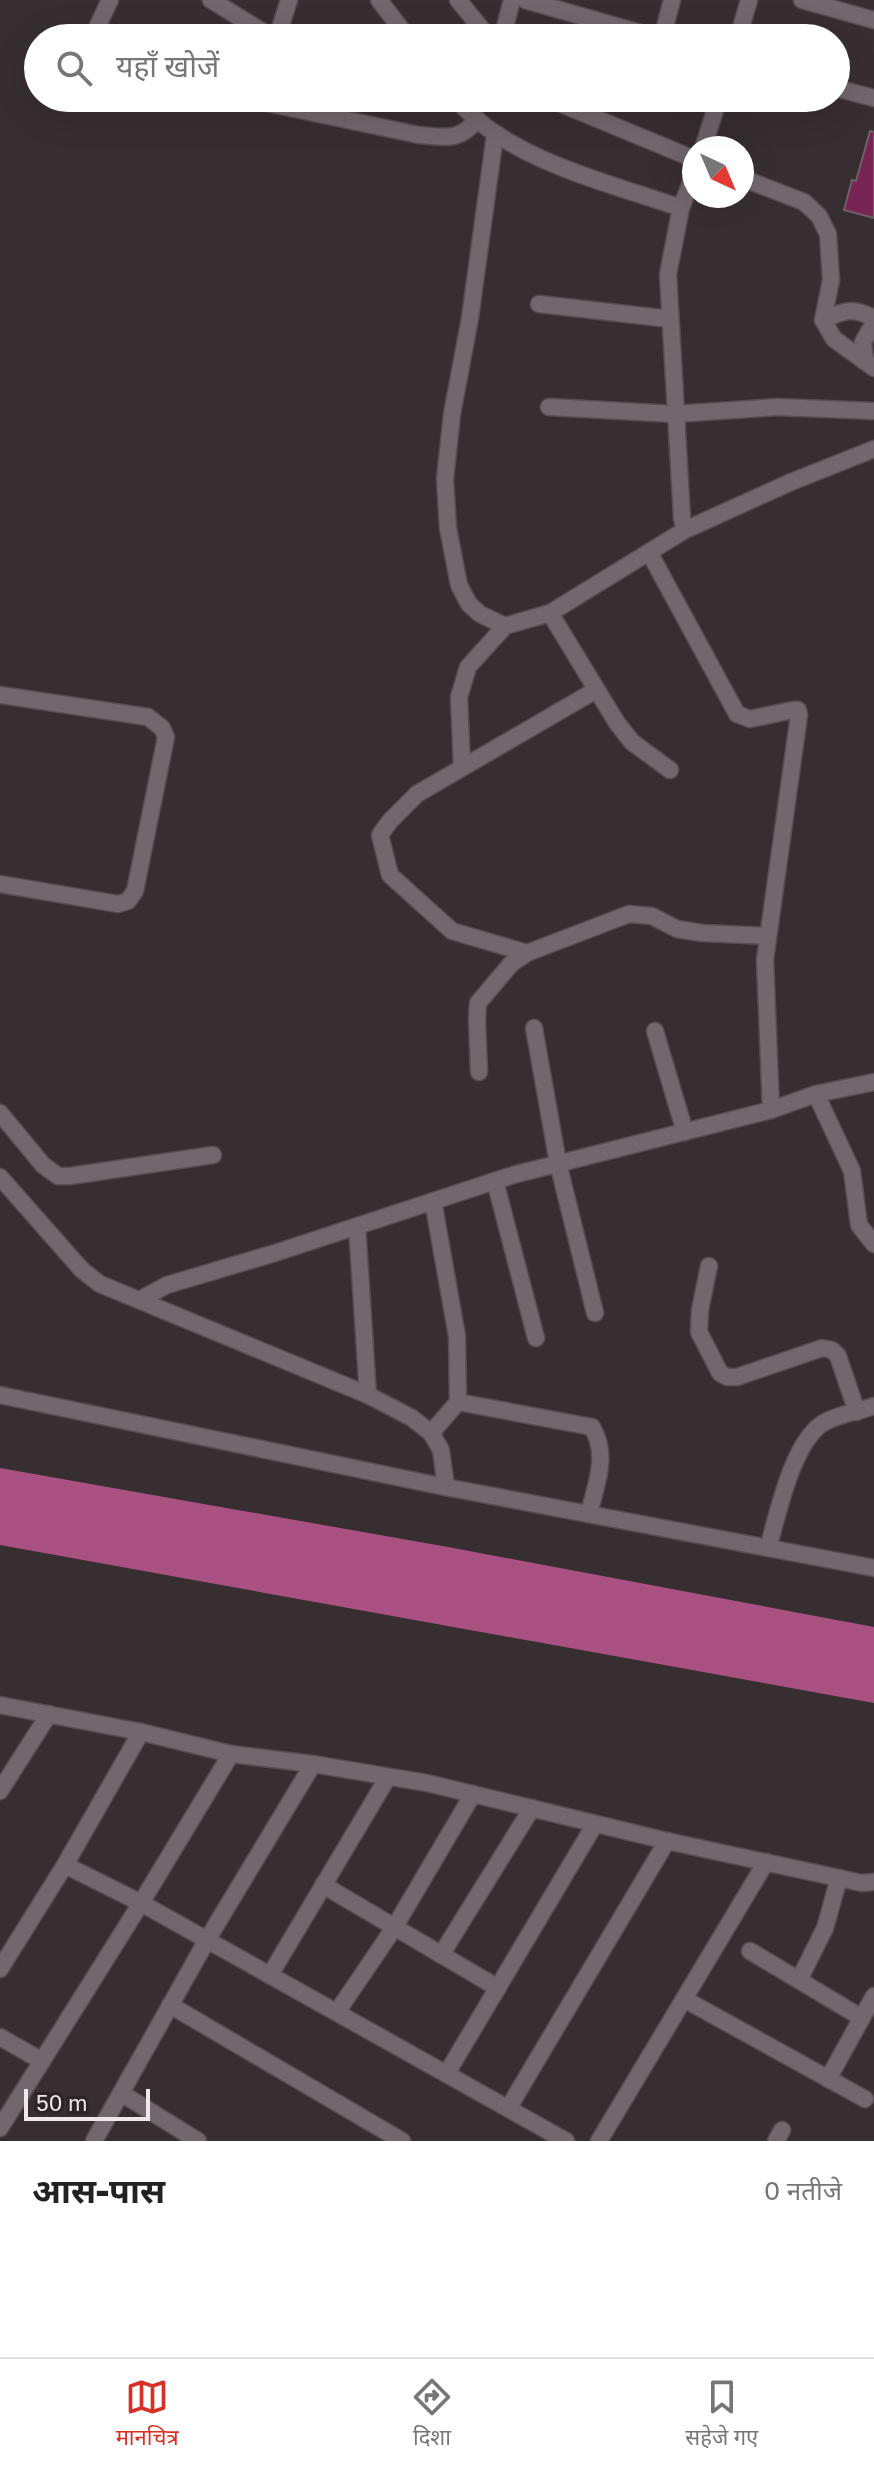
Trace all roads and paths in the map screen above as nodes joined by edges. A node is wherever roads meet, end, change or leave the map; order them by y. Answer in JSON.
{"nodes":[{"id":1,"x":110,"y":0,"type":"edge"},
{"id":2,"x":211,"y":0,"type":"edge"},
{"id":3,"x":289,"y":0,"type":"edge"},
{"id":4,"x":379,"y":0,"type":"edge"},
{"id":5,"x":458,"y":0,"type":"edge"},
{"id":6,"x":512,"y":0,"type":"edge"},
{"id":7,"x":525,"y":0,"type":"edge"},
{"id":8,"x":672,"y":0,"type":"edge"},
{"id":9,"x":749,"y":0,"type":"edge"},
{"id":10,"x":802,"y":0,"type":"edge"},
{"id":11,"x":874,"y":20,"type":"edge"},
{"id":12,"x":99,"y":24,"type":"edge"},
{"id":13,"x":251,"y":24,"type":"edge"},
{"id":14,"x":280,"y":24,"type":"edge"},
{"id":15,"x":397,"y":24,"type":"edge"},
{"id":16,"x":478,"y":24,"type":"edge"},
{"id":17,"x":506,"y":24,"type":"edge"},
{"id":18,"x":610,"y":24,"type":"edge"},
{"id":19,"x":664,"y":24,"type":"edge"},
{"id":20,"x":742,"y":24,"type":"edge"},
{"id":21,"x":850,"y":92,"type":"edge"},
{"id":22,"x":874,"y":98,"type":"edge"},
{"id":23,"x":312,"y":112,"type":"edge"},
{"id":24,"x":470,"y":112,"type":"edge"},
{"id":25,"x":581,"y":112,"type":"edge"},
{"id":26,"x":715,"y":112,"type":"edge"},
{"id":27,"x":477,"y":119,"type":"junction"},
{"id":28,"x":495,"y":135,"type":"junction"},
{"id":29,"x":707,"y":136,"type":"edge"},
{"id":30,"x":682,"y":154,"type":"edge"},
{"id":31,"x":754,"y":183,"type":"edge"},
{"id":32,"x":681,"y":208,"type":"joint"},
{"id":33,"x":539,"y":304,"type":"dead end"},
{"id":34,"x":670,"y":319,"type":"junction"},
{"id":35,"x":823,"y":320,"type":"junction"},
{"id":36,"x":874,"y":321,"type":"edge"},
{"id":37,"x":869,"y":364,"type":"edge"},
{"id":38,"x":549,"y":407,"type":"dead end"},
{"id":39,"x":874,"y":411,"type":"edge"},
{"id":40,"x":675,"y":414,"type":"junction"},
{"id":41,"x":874,"y":449,"type":"edge"},
{"id":42,"x":685,"y":530,"type":"junction"},
{"id":43,"x":649,"y":552,"type":"junction"},
{"id":44,"x":550,"y":613,"type":"junction"},
{"id":45,"x":505,"y":626,"type":"junction"},
{"id":46,"x":596,"y":690,"type":"junction"},
{"id":47,"x":0,"y":695,"type":"edge"},
{"id":48,"x":462,"y":767,"type":"junction"},
{"id":49,"x":670,"y":770,"type":"dead end"},
{"id":50,"x":0,"y":884,"type":"edge"},
{"id":51,"x":768,"y":936,"type":"junction"},
{"id":52,"x":527,"y":953,"type":"junction"},
{"id":53,"x":534,"y":1028,"type":"dead end"},
{"id":54,"x":655,"y":1031,"type":"dead end"},
{"id":55,"x":479,"y":1072,"type":"dead end"},
{"id":56,"x":874,"y":1082,"type":"edge"},
{"id":57,"x":816,"y":1094,"type":"junction"},
{"id":58,"x":771,"y":1110,"type":"junction"},
{"id":59,"x":0,"y":1113,"type":"edge"},
{"id":60,"x":685,"y":1132,"type":"junction"},
{"id":61,"x":213,"y":1155,"type":"dead end"},
{"id":62,"x":558,"y":1163,"type":"junction"},
{"id":63,"x":0,"y":1177,"type":"edge"},
{"id":64,"x":495,"y":1181,"type":"junction"},
{"id":65,"x":433,"y":1201,"type":"junction"},
{"id":66,"x":357,"y":1226,"type":"junction"},
{"id":67,"x":874,"y":1244,"type":"edge"},
{"id":68,"x":709,"y":1266,"type":"dead end"},
{"id":69,"x":141,"y":1299,"type":"junction"},
{"id":70,"x":595,"y":1313,"type":"dead end"},
{"id":71,"x":536,"y":1338,"type":"dead end"},
{"id":72,"x":0,"y":1395,"type":"edge"},
{"id":73,"x":368,"y":1395,"type":"junction"},
{"id":74,"x":458,"y":1402,"type":"junction"},
{"id":75,"x":874,"y":1406,"type":"edge"},
{"id":76,"x":857,"y":1412,"type":"junction"},
{"id":77,"x":431,"y":1433,"type":"junction"},
{"id":78,"x":446,"y":1487,"type":"junction"},
{"id":79,"x":589,"y":1514,"type":"junction"},
{"id":80,"x":768,"y":1548,"type":"junction"},
{"id":81,"x":874,"y":1568,"type":"edge"},
{"id":82,"x":0,"y":1705,"type":"edge"},
{"id":83,"x":49,"y":1714,"type":"junction"},
{"id":84,"x":141,"y":1732,"type":"junction"},
{"id":85,"x":231,"y":1754,"type":"junction"},
{"id":86,"x":313,"y":1764,"type":"junction"},
{"id":87,"x":388,"y":1777,"type":"junction"},
{"id":88,"x":0,"y":1791,"type":"edge"},
{"id":89,"x":473,"y":1794,"type":"junction"},
{"id":90,"x":532,"y":1808,"type":"junction"},
{"id":91,"x":595,"y":1824,"type":"junction"},
{"id":92,"x":667,"y":1841,"type":"junction"},
{"id":93,"x":766,"y":1862,"type":"junction"},
{"id":94,"x":65,"y":1865,"type":"junction"},
{"id":95,"x":839,"y":1878,"type":"junction"},
{"id":96,"x":874,"y":1882,"type":"edge"},
{"id":97,"x":323,"y":1885,"type":"junction"},
{"id":98,"x":141,"y":1903,"type":"junction"},
{"id":99,"x":394,"y":1928,"type":"junction"},
{"id":100,"x":207,"y":1940,"type":"junction"},
{"id":101,"x":750,"y":1951,"type":"dead end"},
{"id":102,"x":441,"y":1955,"type":"junction"},
{"id":103,"x":3,"y":1959,"type":"edge"},
{"id":104,"x":270,"y":1975,"type":"junction"},
{"id":105,"x":799,"y":1980,"type":"junction"},
{"id":106,"x":498,"y":1988,"type":"junction"},
{"id":107,"x":874,"y":1996,"type":"edge"},
{"id":108,"x":684,"y":1999,"type":"junction"},
{"id":109,"x":170,"y":2005,"type":"junction"},
{"id":110,"x":337,"y":2012,"type":"junction"},
{"id":111,"x":862,"y":2018,"type":"junction"},
{"id":112,"x":0,"y":2037,"type":"edge"},
{"id":113,"x":42,"y":2061,"type":"junction"},
{"id":114,"x":447,"y":2073,"type":"junction"},
{"id":115,"x":828,"y":2079,"type":"junction"},
{"id":116,"x":121,"y":2093,"type":"junction"},
{"id":117,"x":865,"y":2099,"type":"dead end"},
{"id":118,"x":509,"y":2107,"type":"junction"},
{"id":119,"x":0,"y":2128,"type":"edge"},
{"id":120,"x":94,"y":2141,"type":"edge"},
{"id":121,"x":198,"y":2141,"type":"edge"},
{"id":122,"x":402,"y":2141,"type":"edge"},
{"id":123,"x":566,"y":2141,"type":"edge"},
{"id":124,"x":599,"y":2141,"type":"edge"}],
"edges":[{"from":1,"to":12,"type":"street"},
{"from":2,"to":13,"type":"street"},
{"from":3,"to":14,"type":"street"},
{"from":4,"to":15,"type":"street"},
{"from":5,"to":16,"type":"street"},
{"from":6,"to":17,"type":"street"},
{"from":7,"to":18,"type":"street"},
{"from":8,"to":19,"type":"street"},
{"from":9,"to":20,"type":"street"},
{"from":10,"to":11,"type":"street"},
{"from":21,"to":22,"type":"street"},
{"from":23,"to":27,"type":"street"},
{"from":24,"to":27,"type":"street"},
{"from":25,"to":30,"type":"street"},
{"from":26,"to":29,"type":"street"},
{"from":27,"to":28,"type":"street"},
{"from":28,"to":32,"type":"street"},
{"from":28,"to":45,"type":"street"},
{"from":31,"to":35,"type":"street"},
{"from":32,"to":34,"type":"street"},
{"from":33,"to":34,"type":"street"},
{"from":34,"to":40,"type":"street"},
{"from":35,"to":36,"type":"street"},
{"from":35,"to":37,"type":"street"},
{"from":36,"to":37,"type":"street"},
{"from":38,"to":40,"type":"street"},
{"from":39,"to":40,"type":"street"},
{"from":40,"to":42,"type":"street"},
{"from":41,"to":42,"type":"street"},
{"from":42,"to":43,"type":"street"},
{"from":43,"to":44,"type":"street"},
{"from":43,"to":51,"type":"street"},
{"from":44,"to":45,"type":"street"},
{"from":44,"to":46,"type":"street"},
{"from":45,"to":48,"type":"street"},
{"from":46,"to":48,"type":"street"},
{"from":46,"to":49,"type":"street"},
{"from":47,"to":50,"type":"street"},
{"from":48,"to":52,"type":"street"},
{"from":51,"to":52,"type":"street"},
{"from":51,"to":58,"type":"street"},
{"from":52,"to":55,"type":"street"},
{"from":53,"to":62,"type":"street"},
{"from":54,"to":60,"type":"street"},
{"from":56,"to":57,"type":"street"},
{"from":57,"to":58,"type":"street"},
{"from":57,"to":67,"type":"street"},
{"from":58,"to":60,"type":"street"},
{"from":59,"to":61,"type":"street"},
{"from":60,"to":62,"type":"street"},
{"from":62,"to":64,"type":"street"},
{"from":62,"to":70,"type":"street"},
{"from":63,"to":69,"type":"street"},
{"from":64,"to":65,"type":"street"},
{"from":64,"to":71,"type":"street"},
{"from":65,"to":66,"type":"street"},
{"from":65,"to":74,"type":"street"},
{"from":66,"to":69,"type":"street"},
{"from":66,"to":73,"type":"street"},
{"from":68,"to":76,"type":"street"},
{"from":69,"to":73,"type":"street"},
{"from":72,"to":78,"type":"street"},
{"from":73,"to":77,"type":"street"},
{"from":74,"to":77,"type":"street"},
{"from":74,"to":79,"type":"street"},
{"from":75,"to":76,"type":"street"},
{"from":76,"to":80,"type":"street"},
{"from":77,"to":78,"type":"street"},
{"from":78,"to":79,"type":"street"},
{"from":79,"to":80,"type":"street"},
{"from":80,"to":81,"type":"street"},
{"from":82,"to":83,"type":"street"},
{"from":83,"to":84,"type":"street"},
{"from":83,"to":88,"type":"street"},
{"from":84,"to":85,"type":"street"},
{"from":84,"to":94,"type":"street"},
{"from":85,"to":86,"type":"street"},
{"from":85,"to":98,"type":"street"},
{"from":86,"to":87,"type":"street"},
{"from":86,"to":100,"type":"street"},
{"from":87,"to":89,"type":"street"},
{"from":87,"to":97,"type":"street"},
{"from":89,"to":90,"type":"street"},
{"from":89,"to":99,"type":"street"},
{"from":90,"to":91,"type":"street"},
{"from":90,"to":102,"type":"street"},
{"from":91,"to":92,"type":"street"},
{"from":91,"to":106,"type":"street"},
{"from":92,"to":93,"type":"street"},
{"from":92,"to":118,"type":"street"},
{"from":93,"to":95,"type":"street"},
{"from":93,"to":108,"type":"street"},
{"from":94,"to":98,"type":"street"},
{"from":94,"to":103,"type":"street"},
{"from":95,"to":96,"type":"street"},
{"from":95,"to":105,"type":"street"},
{"from":97,"to":99,"type":"street"},
{"from":97,"to":104,"type":"street"},
{"from":98,"to":100,"type":"street"},
{"from":98,"to":113,"type":"street"},
{"from":99,"to":102,"type":"street"},
{"from":99,"to":110,"type":"street"},
{"from":100,"to":104,"type":"street"},
{"from":100,"to":109,"type":"street"},
{"from":101,"to":105,"type":"street"},
{"from":102,"to":106,"type":"street"},
{"from":104,"to":110,"type":"street"},
{"from":105,"to":111,"type":"street"},
{"from":106,"to":114,"type":"street"},
{"from":107,"to":111,"type":"street"},
{"from":108,"to":115,"type":"street"},
{"from":108,"to":124,"type":"street"},
{"from":109,"to":116,"type":"street"},
{"from":109,"to":122,"type":"street"},
{"from":110,"to":114,"type":"street"},
{"from":111,"to":115,"type":"street"},
{"from":112,"to":113,"type":"street"},
{"from":113,"to":119,"type":"street"},
{"from":114,"to":118,"type":"street"},
{"from":115,"to":117,"type":"street"},
{"from":116,"to":120,"type":"street"},
{"from":116,"to":121,"type":"street"},
{"from":118,"to":123,"type":"street"}]}
